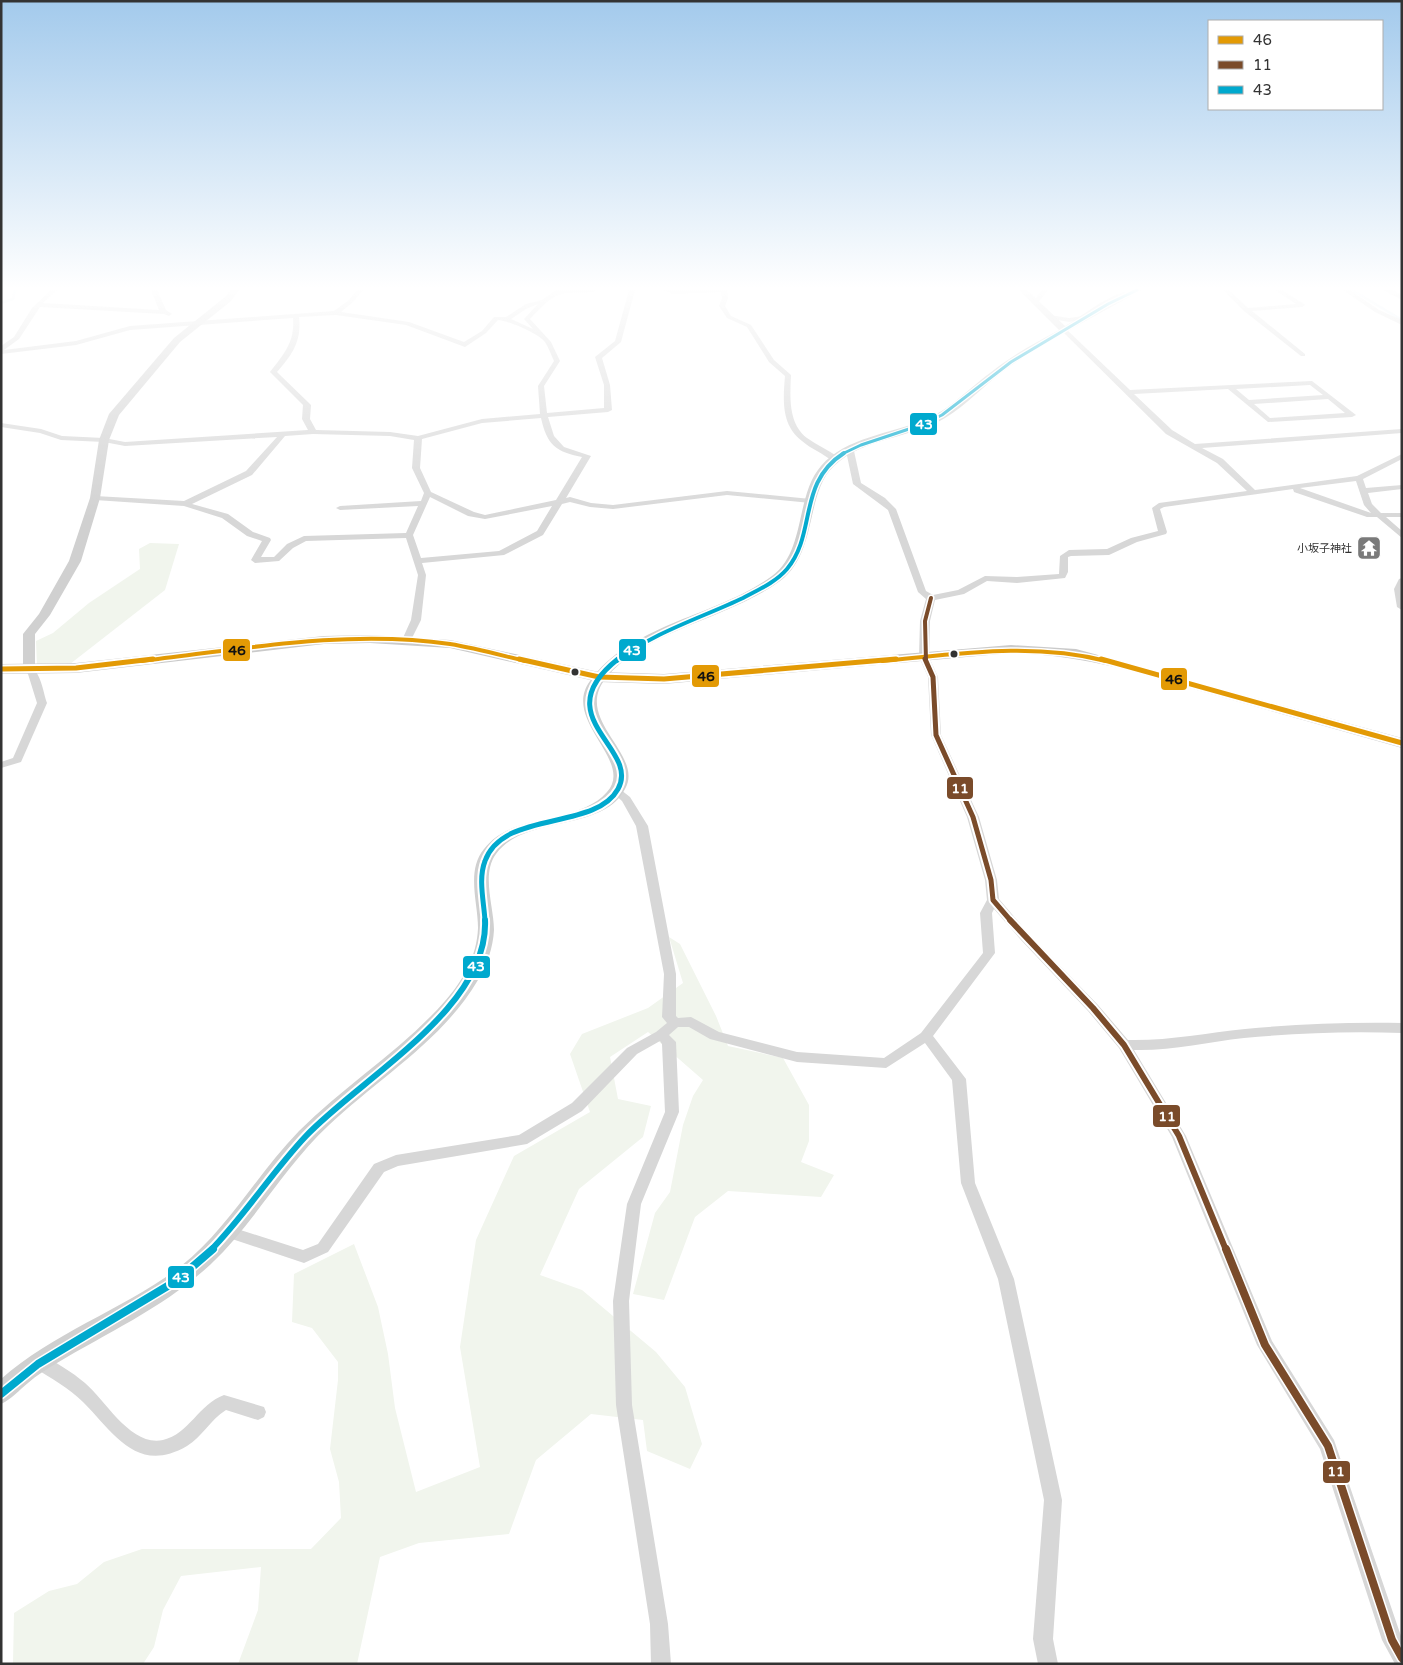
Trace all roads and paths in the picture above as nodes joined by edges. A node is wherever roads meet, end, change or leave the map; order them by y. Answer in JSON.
{"nodes":[{"id":1,"x":153,"y":368,"type":"edge"},
{"id":2,"x":278,"y":368,"type":"edge"},
{"id":3,"x":553,"y":368,"type":"edge"},
{"id":4,"x":601,"y":368,"type":"edge"},
{"id":5,"x":779,"y":368,"type":"edge"},
{"id":6,"x":1003,"y":368,"type":"edge"},
{"id":7,"x":1103,"y":368,"type":"edge"},
{"id":8,"x":1230,"y":387,"type":"junction"},
{"id":9,"x":1128,"y":392,"type":"junction"},
{"id":10,"x":1329,"y":397,"type":"junction"},
{"id":11,"x":1247,"y":402,"type":"junction"},
{"id":12,"x":544,"y":416,"type":"junction"},
{"id":13,"x":1,"y":426,"type":"edge"},
{"id":14,"x":1402,"y":431,"type":"edge"},
{"id":15,"x":313,"y":432,"type":"junction"},
{"id":16,"x":282,"y":435,"type":"junction"},
{"id":17,"x":418,"y":438,"type":"junction"},
{"id":18,"x":104,"y":440,"type":"junction"},
{"id":19,"x":1192,"y":446,"type":"junction"},
{"id":20,"x":850,"y":451,"type":"junction"},
{"id":21,"x":1402,"y":456,"type":"edge"},
{"id":22,"x":835,"y":459,"type":"junction"},
{"id":23,"x":1359,"y":478,"type":"junction"},
{"id":24,"x":1402,"y":487,"type":"edge"},
{"id":25,"x":1292,"y":488,"type":"junction"},
{"id":26,"x":1362,"y":491,"type":"junction"},
{"id":27,"x":1253,"y":492,"type":"junction"},
{"id":28,"x":428,"y":493,"type":"junction"},
{"id":29,"x":95,"y":498,"type":"junction"},
{"id":30,"x":560,"y":500,"type":"junction"},
{"id":31,"x":812,"y":501,"type":"junction"},
{"id":32,"x":423,"y":503,"type":"junction"},
{"id":33,"x":185,"y":504,"type":"junction"},
{"id":34,"x":340,"y":508,"type":"dead end"},
{"id":35,"x":1402,"y":515,"type":"edge"},
{"id":36,"x":1381,"y":517,"type":"junction"},
{"id":37,"x":1401,"y":534,"type":"edge"},
{"id":38,"x":409,"y":535,"type":"junction"},
{"id":39,"x":418,"y":561,"type":"junction"},
{"id":40,"x":1402,"y":581,"type":"edge"},
{"id":41,"x":931,"y":598,"type":"junction"},
{"id":42,"x":1402,"y":606,"type":"edge"},
{"id":43,"x":407,"y":640,"type":"junction"},
{"id":44,"x":924,"y":657,"type":"junction"},
{"id":45,"x":1,"y":669,"type":"edge"},
{"id":46,"x":29,"y":669,"type":"junction"},
{"id":47,"x":599,"y":677,"type":"junction"},
{"id":48,"x":1402,"y":743,"type":"edge"},
{"id":49,"x":1,"y":765,"type":"edge"},
{"id":50,"x":617,"y":792,"type":"junction"},
{"id":51,"x":993,"y":900,"type":"junction"},
{"id":52,"x":675,"y":1023,"type":"junction"},
{"id":53,"x":1402,"y":1028,"type":"edge"},
{"id":54,"x":661,"y":1035,"type":"junction"},
{"id":55,"x":926,"y":1036,"type":"junction"},
{"id":56,"x":1124,"y":1045,"type":"junction"},
{"id":57,"x":228,"y":1232,"type":"junction"},
{"id":58,"x":39,"y":1362,"type":"junction"},
{"id":59,"x":1,"y":1394,"type":"edge"},
{"id":60,"x":258,"y":1412,"type":"dead end"},
{"id":61,"x":1402,"y":1658,"type":"edge"},
{"id":62,"x":661,"y":1664,"type":"edge"},
{"id":63,"x":1048,"y":1664,"type":"edge"}],
"edges":[{"from":1,"to":18,"type":"main road"},
{"from":2,"to":15,"type":"street"},
{"from":3,"to":12,"type":"street"},
{"from":4,"to":12,"type":"street"},
{"from":5,"to":22,"type":"street"},
{"from":6,"to":20,"type":"main road"},
{"from":7,"to":9,"type":"street"},
{"from":8,"to":9,"type":"street"},
{"from":8,"to":10,"type":"street"},
{"from":8,"to":11,"type":"street"},
{"from":9,"to":19,"type":"street"},
{"from":10,"to":11,"type":"street"},
{"from":10,"to":11,"type":"street"},
{"from":12,"to":17,"type":"street"},
{"from":12,"to":30,"type":"street"},
{"from":13,"to":18,"type":"street"},
{"from":14,"to":19,"type":"street"},
{"from":15,"to":16,"type":"street"},
{"from":15,"to":17,"type":"street"},
{"from":16,"to":18,"type":"street"},
{"from":16,"to":33,"type":"street"},
{"from":17,"to":28,"type":"street"},
{"from":18,"to":29,"type":"main road"},
{"from":19,"to":27,"type":"street"},
{"from":20,"to":22,"type":"main road"},
{"from":20,"to":41,"type":"street"},
{"from":21,"to":23,"type":"street"},
{"from":22,"to":31,"type":"main road"},
{"from":23,"to":25,"type":"street"},
{"from":23,"to":26,"type":"street"},
{"from":24,"to":26,"type":"street"},
{"from":25,"to":27,"type":"street"},
{"from":25,"to":36,"type":"street"},
{"from":26,"to":36,"type":"street"},
{"from":27,"to":41,"type":"street"},
{"from":28,"to":30,"type":"street"},
{"from":28,"to":32,"type":"street"},
{"from":29,"to":33,"type":"street"},
{"from":29,"to":46,"type":"main road"},
{"from":30,"to":31,"type":"street"},
{"from":30,"to":39,"type":"street"},
{"from":31,"to":47,"type":"main road"},
{"from":32,"to":34,"type":"street"},
{"from":32,"to":38,"type":"street"},
{"from":33,"to":38,"type":"street"},
{"from":35,"to":36,"type":"street"},
{"from":36,"to":37,"type":"street"},
{"from":38,"to":39,"type":"street"},
{"from":39,"to":43,"type":"street"},
{"from":40,"to":42,"type":"street"},
{"from":41,"to":44,"type":"street"},
{"from":43,"to":46,"type":"main road"},
{"from":43,"to":47,"type":"main road"},
{"from":44,"to":47,"type":"main road"},
{"from":44,"to":48,"type":"main road"},
{"from":44,"to":51,"type":"street"},
{"from":45,"to":46,"type":"main road"},
{"from":46,"to":49,"type":"street"},
{"from":47,"to":50,"type":"main road"},
{"from":50,"to":52,"type":"street"},
{"from":50,"to":57,"type":"main road"},
{"from":51,"to":55,"type":"street"},
{"from":51,"to":56,"type":"street"},
{"from":52,"to":54,"type":"street"},
{"from":52,"to":55,"type":"street"},
{"from":53,"to":56,"type":"street"},
{"from":54,"to":57,"type":"street"},
{"from":54,"to":62,"type":"street"},
{"from":55,"to":63,"type":"street"},
{"from":56,"to":61,"type":"street"},
{"from":57,"to":58,"type":"main road"},
{"from":58,"to":59,"type":"main road"},
{"from":58,"to":60,"type":"street"}]}
